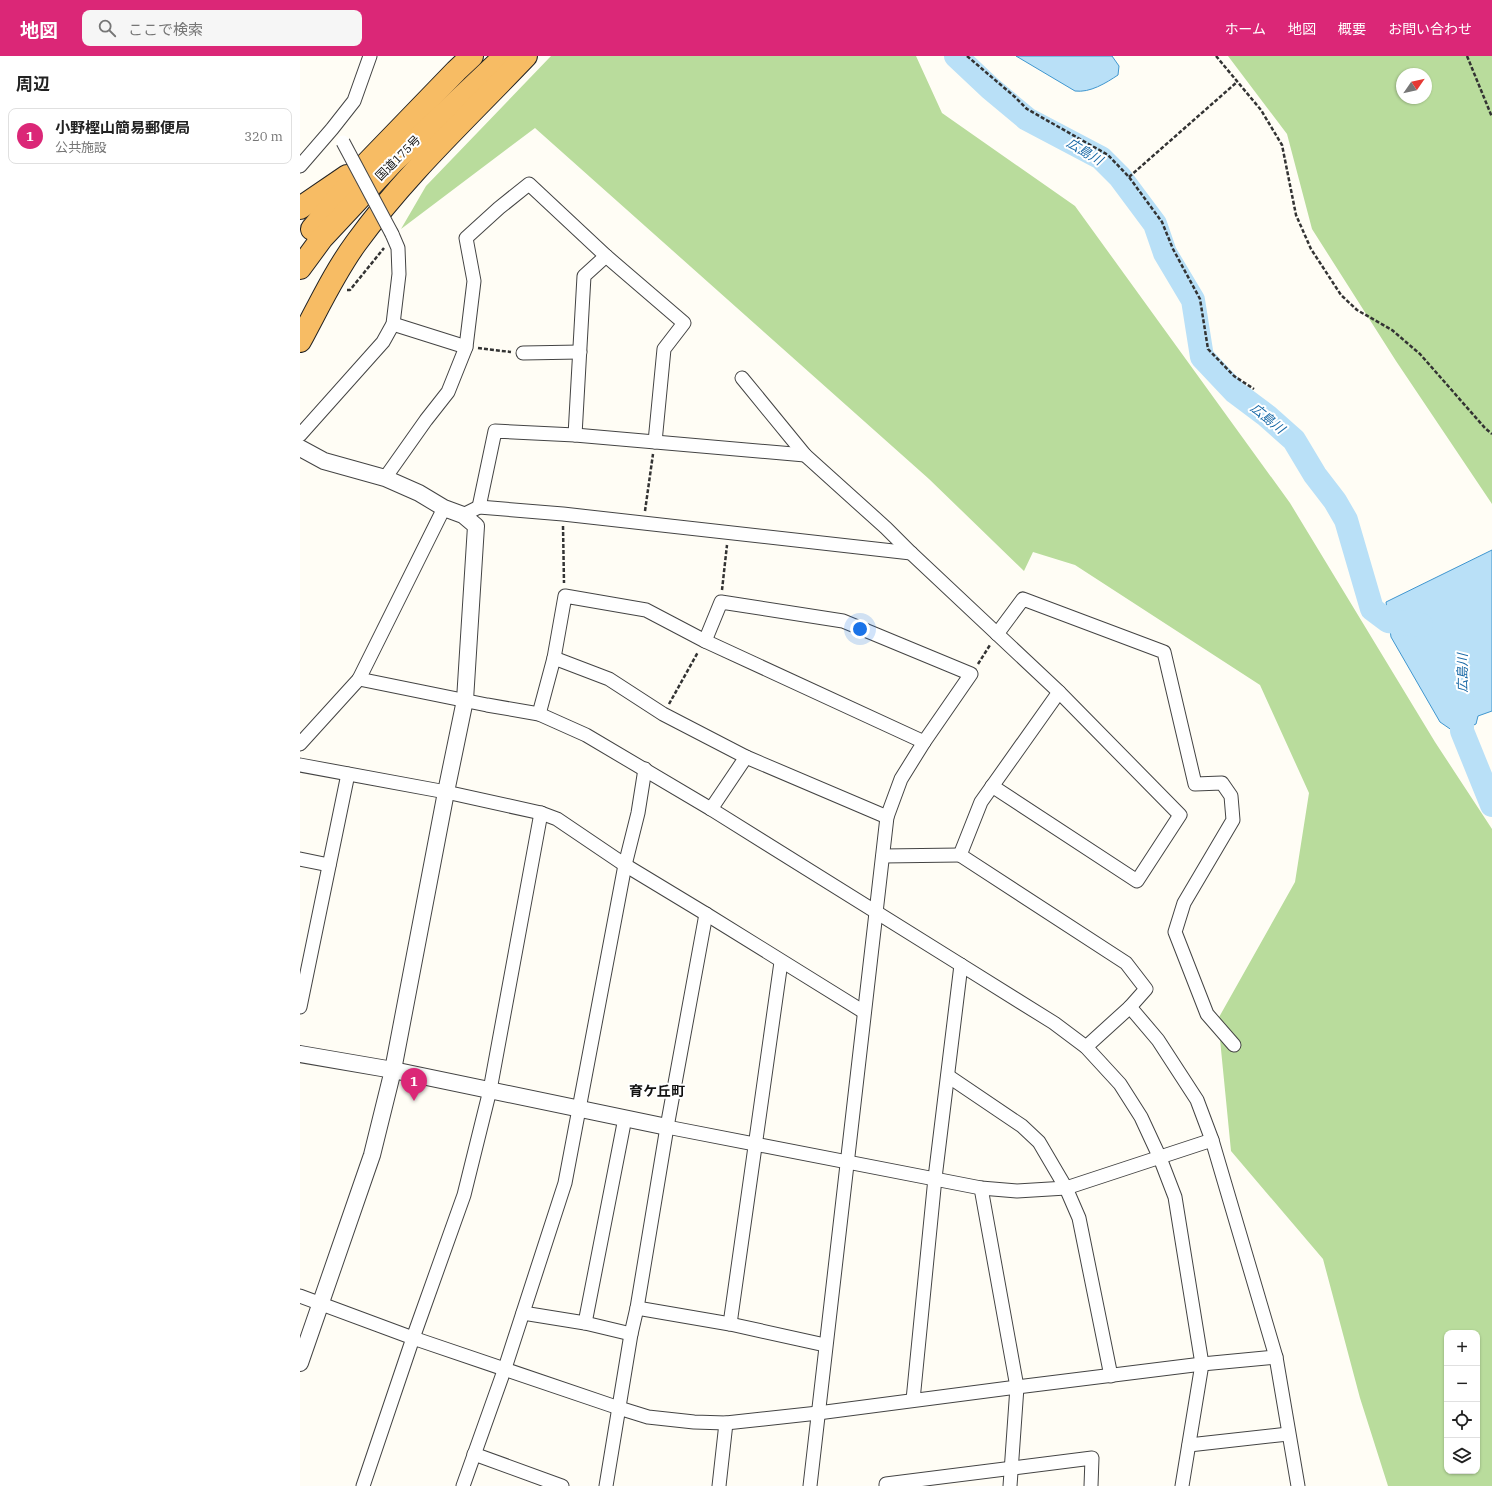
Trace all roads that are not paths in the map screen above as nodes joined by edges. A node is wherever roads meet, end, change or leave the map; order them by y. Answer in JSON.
{"nodes":[{"id":1,"x":370,"y":56,"type":"edge"},
{"id":2,"x":472,"y":56,"type":"edge"},
{"id":3,"x":506,"y":56,"type":"edge"},
{"id":4,"x":526,"y":56,"type":"edge"},
{"id":5,"x":332,"y":129,"type":"junction"},
{"id":6,"x":366,"y":163,"type":"junction"},
{"id":7,"x":300,"y":166,"type":"edge"},
{"id":8,"x":300,"y":208,"type":"edge"},
{"id":9,"x":300,"y":243,"type":"edge"},
{"id":10,"x":606,"y":256,"type":"junction"},
{"id":11,"x":300,"y":268,"type":"edge"},
{"id":12,"x":393,"y":324,"type":"junction"},
{"id":13,"x":300,"y":341,"type":"edge"},
{"id":14,"x":466,"y":347,"type":"junction"},
{"id":15,"x":580,"y":352,"type":"junction"},
{"id":16,"x":523,"y":354,"type":"road end"},
{"id":17,"x":742,"y":378,"type":"dead end"},
{"id":18,"x":575,"y":435,"type":"junction"},
{"id":19,"x":300,"y":436,"type":"edge"},
{"id":20,"x":655,"y":442,"type":"junction"},
{"id":21,"x":300,"y":448,"type":"edge"},
{"id":22,"x":805,"y":455,"type":"junction"},
{"id":23,"x":385,"y":478,"type":"junction"},
{"id":24,"x":479,"y":507,"type":"junction"},
{"id":25,"x":444,"y":508,"type":"junction"},
{"id":26,"x":463,"y":515,"type":"junction"},
{"id":27,"x":911,"y":553,"type":"junction"},
{"id":28,"x":997,"y":634,"type":"junction"},
{"id":29,"x":705,"y":641,"type":"junction"},
{"id":30,"x":554,"y":658,"type":"junction"},
{"id":31,"x":359,"y":679,"type":"junction"},
{"id":32,"x":1059,"y":692,"type":"junction"},
{"id":33,"x":464,"y":700,"type":"junction"},
{"id":34,"x":539,"y":714,"type":"junction"},
{"id":35,"x":924,"y":742,"type":"junction"},
{"id":36,"x":300,"y":744,"type":"edge"},
{"id":37,"x":746,"y":757,"type":"junction"},
{"id":38,"x":300,"y":765,"type":"edge"},
{"id":39,"x":645,"y":769,"type":"junction"},
{"id":40,"x":348,"y":774,"type":"junction"},
{"id":41,"x":992,"y":786,"type":"junction"},
{"id":42,"x":446,"y":792,"type":"junction"},
{"id":43,"x":711,"y":809,"type":"junction"},
{"id":44,"x":541,"y":813,"type":"junction"},
{"id":45,"x":887,"y":816,"type":"junction"},
{"id":46,"x":960,"y":854,"type":"junction"},
{"id":47,"x":883,"y":856,"type":"junction"},
{"id":48,"x":300,"y":859,"type":"edge"},
{"id":49,"x":329,"y":865,"type":"junction"},
{"id":50,"x":624,"y":865,"type":"junction"},
{"id":51,"x":877,"y":913,"type":"junction"},
{"id":52,"x":706,"y":914,"type":"junction"},
{"id":53,"x":781,"y":962,"type":"junction"},
{"id":54,"x":961,"y":965,"type":"junction"},
{"id":55,"x":300,"y":1007,"type":"edge"},
{"id":56,"x":1130,"y":1007,"type":"junction"},
{"id":57,"x":864,"y":1012,"type":"junction"},
{"id":58,"x":1234,"y":1045,"type":"dead end"},
{"id":59,"x":1086,"y":1047,"type":"junction"},
{"id":60,"x":300,"y":1054,"type":"edge"},
{"id":61,"x":393,"y":1070,"type":"junction"},
{"id":62,"x":948,"y":1076,"type":"junction"},
{"id":63,"x":490,"y":1090,"type":"junction"},
{"id":64,"x":579,"y":1108,"type":"junction"},
{"id":65,"x":625,"y":1118,"type":"junction"},
{"id":66,"x":667,"y":1127,"type":"junction"},
{"id":67,"x":1212,"y":1140,"type":"junction"},
{"id":68,"x":756,"y":1144,"type":"junction"},
{"id":69,"x":1160,"y":1158,"type":"junction"},
{"id":70,"x":847,"y":1162,"type":"junction"},
{"id":71,"x":935,"y":1178,"type":"junction"},
{"id":72,"x":981,"y":1188,"type":"junction"},
{"id":73,"x":1066,"y":1188,"type":"junction"},
{"id":74,"x":300,"y":1296,"type":"edge"},
{"id":75,"x":321,"y":1303,"type":"junction"},
{"id":76,"x":637,"y":1308,"type":"junction"},
{"id":77,"x":523,"y":1314,"type":"junction"},
{"id":78,"x":585,"y":1324,"type":"junction"},
{"id":79,"x":730,"y":1324,"type":"junction"},
{"id":80,"x":631,"y":1334,"type":"junction"},
{"id":81,"x":413,"y":1338,"type":"junction"},
{"id":82,"x":825,"y":1345,"type":"junction"},
{"id":83,"x":1276,"y":1358,"type":"junction"},
{"id":84,"x":300,"y":1363,"type":"edge"},
{"id":85,"x":1202,"y":1364,"type":"junction"},
{"id":86,"x":505,"y":1368,"type":"junction"},
{"id":87,"x":1111,"y":1376,"type":"junction"},
{"id":88,"x":1017,"y":1387,"type":"junction"},
{"id":89,"x":913,"y":1400,"type":"junction"},
{"id":90,"x":619,"y":1408,"type":"junction"},
{"id":91,"x":818,"y":1413,"type":"junction"},
{"id":92,"x":726,"y":1423,"type":"junction"},
{"id":93,"x":1288,"y":1434,"type":"junction"},
{"id":94,"x":1189,"y":1445,"type":"junction"},
{"id":95,"x":474,"y":1454,"type":"junction"},
{"id":96,"x":1012,"y":1468,"type":"junction"},
{"id":97,"x":363,"y":1486,"type":"edge"},
{"id":98,"x":463,"y":1486,"type":"edge"},
{"id":99,"x":562,"y":1486,"type":"edge"},
{"id":100,"x":606,"y":1486,"type":"edge"},
{"id":101,"x":719,"y":1486,"type":"edge"},
{"id":102,"x":810,"y":1486,"type":"edge"},
{"id":103,"x":886,"y":1486,"type":"edge"},
{"id":104,"x":1010,"y":1486,"type":"edge"},
{"id":105,"x":1091,"y":1486,"type":"edge"},
{"id":106,"x":1182,"y":1486,"type":"edge"},
{"id":107,"x":1298,"y":1486,"type":"edge"}],
"edges":[{"from":1,"to":5,"type":"street"},
{"from":2,"to":6,"type":"highway","name":"国道175号"},
{"from":3,"to":11,"type":"highway","name":"国道175号"},
{"from":4,"to":13,"type":"highway"},
{"from":5,"to":7,"type":"street"},
{"from":5,"to":12,"type":"street","bridge":true},
{"from":6,"to":8,"type":"highway"},
{"from":6,"to":9,"type":"highway","name":"国道175号"},
{"from":10,"to":14,"type":"street"},
{"from":10,"to":15,"type":"street"},
{"from":10,"to":20,"type":"street"},
{"from":12,"to":14,"type":"street"},
{"from":12,"to":19,"type":"street"},
{"from":14,"to":23,"type":"street"},
{"from":15,"to":16,"type":"street"},
{"from":15,"to":18,"type":"street"},
{"from":17,"to":22,"type":"street"},
{"from":18,"to":20,"type":"street"},
{"from":18,"to":24,"type":"street"},
{"from":20,"to":22,"type":"street"},
{"from":21,"to":23,"type":"street"},
{"from":22,"to":27,"type":"street"},
{"from":23,"to":25,"type":"street"},
{"from":24,"to":26,"type":"street"},
{"from":24,"to":27,"type":"street"},
{"from":25,"to":26,"type":"street"},
{"from":25,"to":31,"type":"street"},
{"from":26,"to":33,"type":"street"},
{"from":27,"to":28,"type":"street"},
{"from":28,"to":32,"type":"street"},
{"from":28,"to":58,"type":"street"},
{"from":29,"to":30,"type":"street"},
{"from":29,"to":35,"type":"street"},
{"from":29,"to":35,"type":"street"},
{"from":30,"to":34,"type":"street"},
{"from":30,"to":37,"type":"street"},
{"from":31,"to":33,"type":"street"},
{"from":31,"to":36,"type":"street"},
{"from":32,"to":41,"type":"street"},
{"from":32,"to":41,"type":"street"},
{"from":33,"to":34,"type":"street"},
{"from":33,"to":42,"type":"street"},
{"from":34,"to":39,"type":"street"},
{"from":35,"to":45,"type":"street"},
{"from":37,"to":43,"type":"street"},
{"from":37,"to":45,"type":"street"},
{"from":38,"to":40,"type":"street"},
{"from":39,"to":43,"type":"street"},
{"from":39,"to":50,"type":"street"},
{"from":40,"to":42,"type":"street"},
{"from":40,"to":49,"type":"street"},
{"from":41,"to":46,"type":"street"},
{"from":42,"to":44,"type":"street"},
{"from":42,"to":61,"type":"street"},
{"from":43,"to":51,"type":"street"},
{"from":44,"to":50,"type":"street"},
{"from":44,"to":63,"type":"street"},
{"from":45,"to":47,"type":"street"},
{"from":46,"to":47,"type":"street"},
{"from":46,"to":56,"type":"street"},
{"from":47,"to":51,"type":"street"},
{"from":48,"to":49,"type":"street"},
{"from":49,"to":55,"type":"street"},
{"from":50,"to":52,"type":"street"},
{"from":50,"to":64,"type":"street"},
{"from":51,"to":54,"type":"street"},
{"from":51,"to":57,"type":"street"},
{"from":52,"to":53,"type":"street"},
{"from":52,"to":66,"type":"street"},
{"from":53,"to":57,"type":"street"},
{"from":53,"to":68,"type":"street"},
{"from":54,"to":59,"type":"street"},
{"from":54,"to":62,"type":"street"},
{"from":56,"to":59,"type":"street"},
{"from":56,"to":67,"type":"street"},
{"from":57,"to":70,"type":"street"},
{"from":59,"to":69,"type":"street"},
{"from":60,"to":61,"type":"street"},
{"from":61,"to":63,"type":"street"},
{"from":61,"to":75,"type":"street"},
{"from":62,"to":71,"type":"street"},
{"from":62,"to":73,"type":"street"},
{"from":63,"to":64,"type":"street"},
{"from":63,"to":81,"type":"street"},
{"from":64,"to":65,"type":"street"},
{"from":64,"to":77,"type":"street"},
{"from":65,"to":66,"type":"street"},
{"from":65,"to":78,"type":"street"},
{"from":66,"to":68,"type":"street"},
{"from":66,"to":76,"type":"street"},
{"from":67,"to":69,"type":"street"},
{"from":67,"to":83,"type":"street"},
{"from":68,"to":70,"type":"street"},
{"from":68,"to":79,"type":"street"},
{"from":69,"to":73,"type":"street"},
{"from":69,"to":85,"type":"street"},
{"from":70,"to":71,"type":"street"},
{"from":70,"to":82,"type":"street"},
{"from":71,"to":72,"type":"street"},
{"from":71,"to":89,"type":"street"},
{"from":72,"to":73,"type":"street"},
{"from":72,"to":88,"type":"street"},
{"from":73,"to":87,"type":"street"},
{"from":74,"to":75,"type":"street"},
{"from":75,"to":81,"type":"street"},
{"from":75,"to":84,"type":"street"},
{"from":76,"to":79,"type":"street"},
{"from":76,"to":80,"type":"street"},
{"from":77,"to":78,"type":"street"},
{"from":77,"to":86,"type":"street"},
{"from":78,"to":80,"type":"street"},
{"from":79,"to":82,"type":"street"},
{"from":80,"to":90,"type":"street"},
{"from":81,"to":86,"type":"street"},
{"from":81,"to":97,"type":"street"},
{"from":82,"to":91,"type":"street"},
{"from":83,"to":85,"type":"street"},
{"from":83,"to":93,"type":"street"},
{"from":85,"to":87,"type":"street"},
{"from":85,"to":94,"type":"street"},
{"from":86,"to":90,"type":"street"},
{"from":86,"to":95,"type":"street"},
{"from":87,"to":88,"type":"street"},
{"from":88,"to":89,"type":"street"},
{"from":88,"to":96,"type":"street"},
{"from":89,"to":91,"type":"street"},
{"from":90,"to":92,"type":"street"},
{"from":90,"to":100,"type":"street"},
{"from":91,"to":92,"type":"street"},
{"from":91,"to":102,"type":"street"},
{"from":92,"to":101,"type":"street"},
{"from":93,"to":94,"type":"street"},
{"from":93,"to":107,"type":"street"},
{"from":94,"to":106,"type":"street"},
{"from":95,"to":98,"type":"street"},
{"from":95,"to":99,"type":"street"},
{"from":96,"to":103,"type":"street"},
{"from":96,"to":104,"type":"street"},
{"from":96,"to":105,"type":"street"}]}
